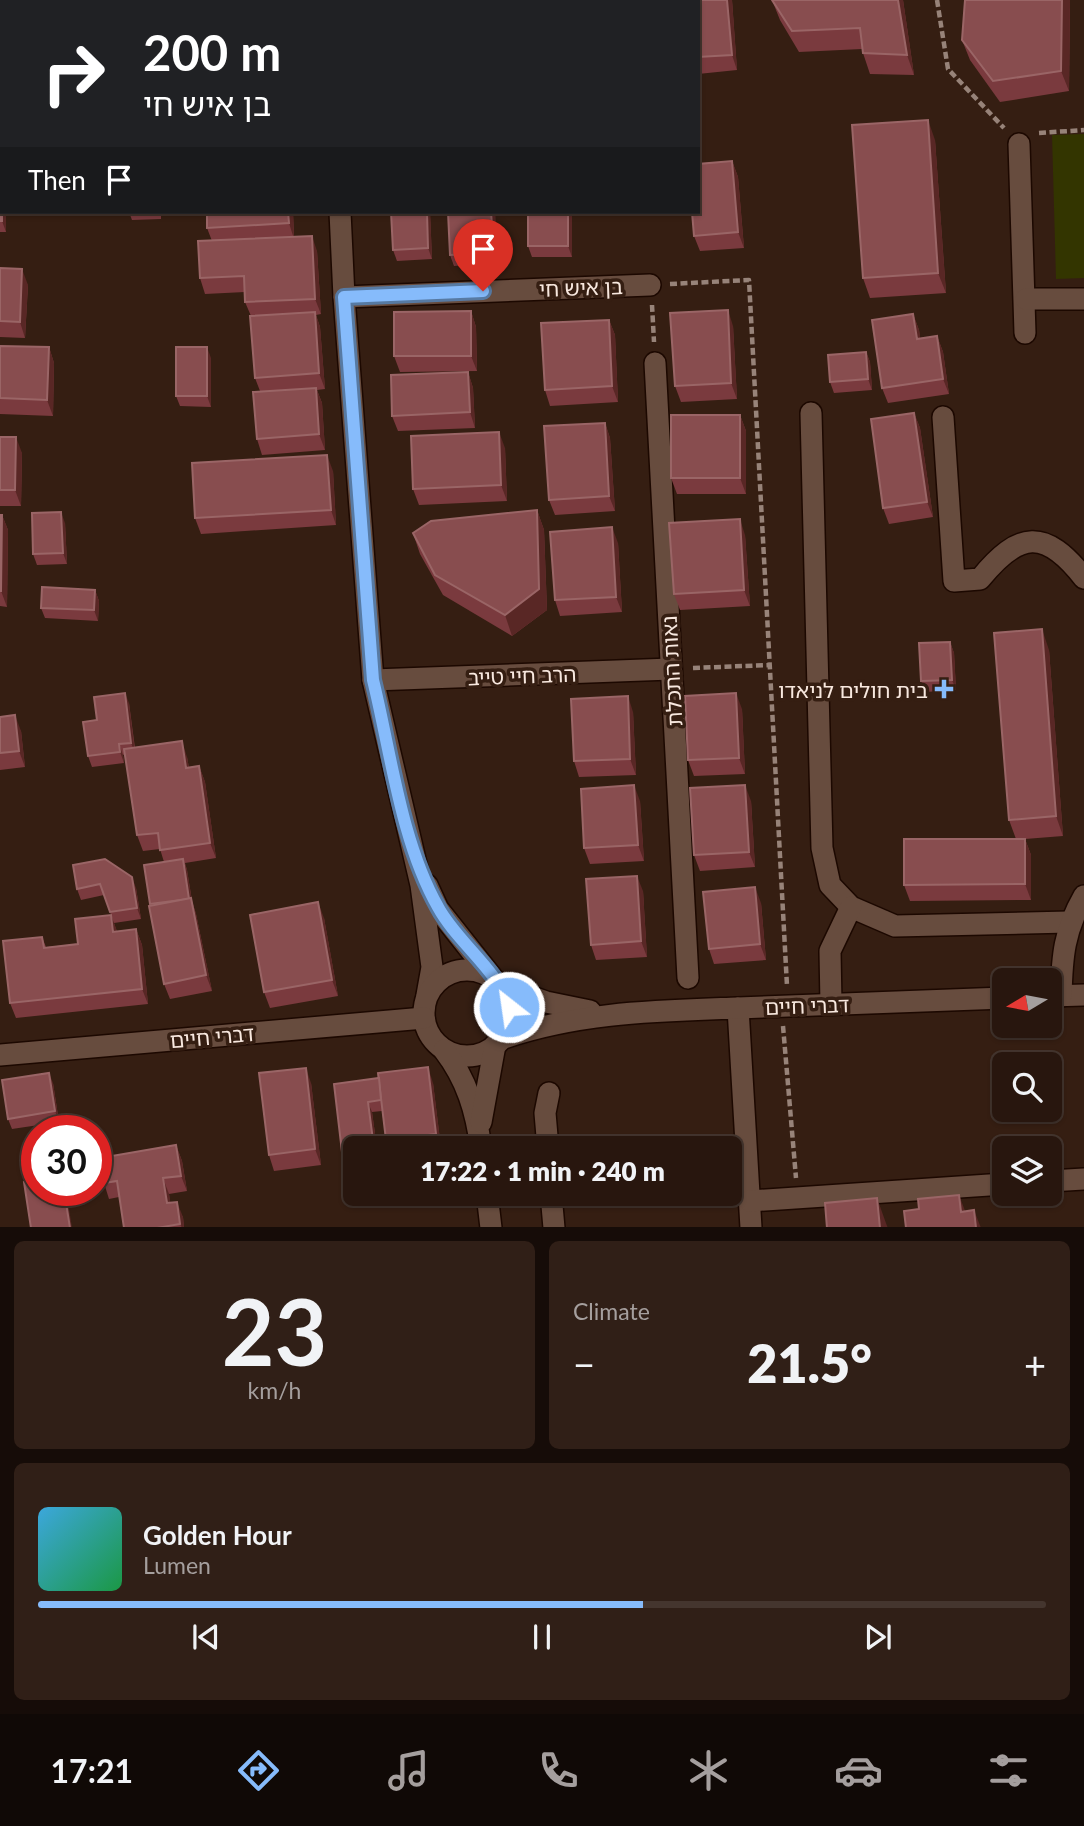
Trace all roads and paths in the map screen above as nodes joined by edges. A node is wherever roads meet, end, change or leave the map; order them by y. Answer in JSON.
{"nodes":[{"id":1,"x":937,"y":0,"type":"edge"},
{"id":2,"x":1084,"y":130,"type":"edge"},
{"id":3,"x":1027,"y":138,"type":"junction"},
{"id":4,"x":340,"y":214,"type":"edge"},
{"id":5,"x":650,"y":285,"type":"junction"},
{"id":6,"x":344,"y":297,"type":"junction"},
{"id":7,"x":1026,"y":299,"type":"junction"},
{"id":8,"x":1084,"y":299,"type":"edge"},
{"id":9,"x":1026,"y":334,"type":"dead end"},
{"id":10,"x":655,"y":363,"type":"joint"},
{"id":11,"x":811,"y":413,"type":"dead end"},
{"id":12,"x":943,"y":417,"type":"dead end"},
{"id":13,"x":1084,"y":578,"type":"edge"},
{"id":14,"x":769,"y":665,"type":"junction"},
{"id":15,"x":671,"y":669,"type":"junction"},
{"id":16,"x":373,"y":680,"type":"junction"},
{"id":17,"x":416,"y":861,"type":"junction"},
{"id":18,"x":1084,"y":896,"type":"edge"},
{"id":19,"x":850,"y":907,"type":"junction"},
{"id":20,"x":1069,"y":922,"type":"junction"},
{"id":21,"x":1060,"y":968,"type":"edge"},
{"id":22,"x":688,"y":978,"type":"dead end"},
{"id":23,"x":497,"y":982,"type":"junction"},
{"id":24,"x":427,"y":995,"type":"junction"},
{"id":25,"x":1084,"y":995,"type":"edge"},
{"id":26,"x":1062,"y":996,"type":"edge"},
{"id":27,"x":992,"y":998,"type":"edge"},
{"id":28,"x":831,"y":1004,"type":"junction"},
{"id":29,"x":785,"y":1005,"type":"junction"},
{"id":30,"x":738,"y":1008,"type":"junction"},
{"id":31,"x":609,"y":1015,"type":"junction"},
{"id":32,"x":424,"y":1018,"type":"junction"},
{"id":33,"x":498,"y":1042,"type":"junction"},
{"id":34,"x":444,"y":1050,"type":"junction"},
{"id":35,"x":0,"y":1055,"type":"edge"},
{"id":36,"x":549,"y":1093,"type":"dead end"},
{"id":37,"x":479,"y":1136,"type":"edge"},
{"id":38,"x":480,"y":1136,"type":"edge"},
{"id":39,"x":547,"y":1136,"type":"edge"},
{"id":40,"x":1084,"y":1179,"type":"edge"},
{"id":41,"x":1062,"y":1180,"type":"edge"},
{"id":42,"x":992,"y":1185,"type":"edge"},
{"id":43,"x":798,"y":1198,"type":"junction"},
{"id":44,"x":750,"y":1201,"type":"junction"},
{"id":45,"x":488,"y":1206,"type":"edge"},
{"id":46,"x":552,"y":1206,"type":"edge"},
{"id":47,"x":491,"y":1227,"type":"edge"},
{"id":48,"x":554,"y":1227,"type":"edge"},
{"id":49,"x":751,"y":1227,"type":"edge"}],
"edges":[{"from":1,"to":3,"type":"path"},
{"from":2,"to":3,"type":"path"},
{"from":3,"to":7,"type":"street"},
{"from":4,"to":6,"type":"street"},
{"from":5,"to":6,"type":"street","name":"בן איש חי"},
{"from":5,"to":10,"type":"path"},
{"from":5,"to":14,"type":"path"},
{"from":6,"to":16,"type":"street"},
{"from":7,"to":8,"type":"street"},
{"from":7,"to":9,"type":"street"},
{"from":10,"to":15,"type":"street","name":"נאות התכלת"},
{"from":11,"to":19,"type":"street"},
{"from":12,"to":13,"type":"street"},
{"from":14,"to":15,"type":"path"},
{"from":14,"to":29,"type":"path"},
{"from":15,"to":16,"type":"street","name":"הרב חיי טייב"},
{"from":15,"to":22,"type":"street","name":"נאות התכלת"},
{"from":16,"to":17,"type":"street"},
{"from":17,"to":23,"type":"street"},
{"from":17,"to":24,"type":"street"},
{"from":18,"to":20,"type":"street"},
{"from":19,"to":20,"type":"street"},
{"from":19,"to":28,"type":"street"},
{"from":20,"to":21,"type":"street"},
{"from":23,"to":24,"type":"street"},
{"from":23,"to":31,"type":"street","name":"דברי חיים"},
{"from":23,"to":33,"type":"street"},
{"from":24,"to":32,"type":"street"},
{"from":25,"to":26,"type":"street"},
{"from":27,"to":28,"type":"street","name":"דברי חיים"},
{"from":28,"to":29,"type":"street","name":"דברי חיים"},
{"from":29,"to":30,"type":"street","name":"דברי חיים"},
{"from":29,"to":43,"type":"path"},
{"from":30,"to":31,"type":"street","name":"דברי חיים"},
{"from":30,"to":44,"type":"street"},
{"from":31,"to":33,"type":"street","name":"דברי חיים"},
{"from":32,"to":34,"type":"street"},
{"from":32,"to":35,"type":"street","name":"דברי חיים"},
{"from":33,"to":34,"type":"street"},
{"from":33,"to":38,"type":"street"},
{"from":34,"to":37,"type":"street"},
{"from":36,"to":39,"type":"street"},
{"from":40,"to":41,"type":"street"},
{"from":42,"to":43,"type":"street"},
{"from":43,"to":44,"type":"street"},
{"from":44,"to":49,"type":"street"},
{"from":45,"to":47,"type":"street"},
{"from":46,"to":48,"type":"street"}]}
